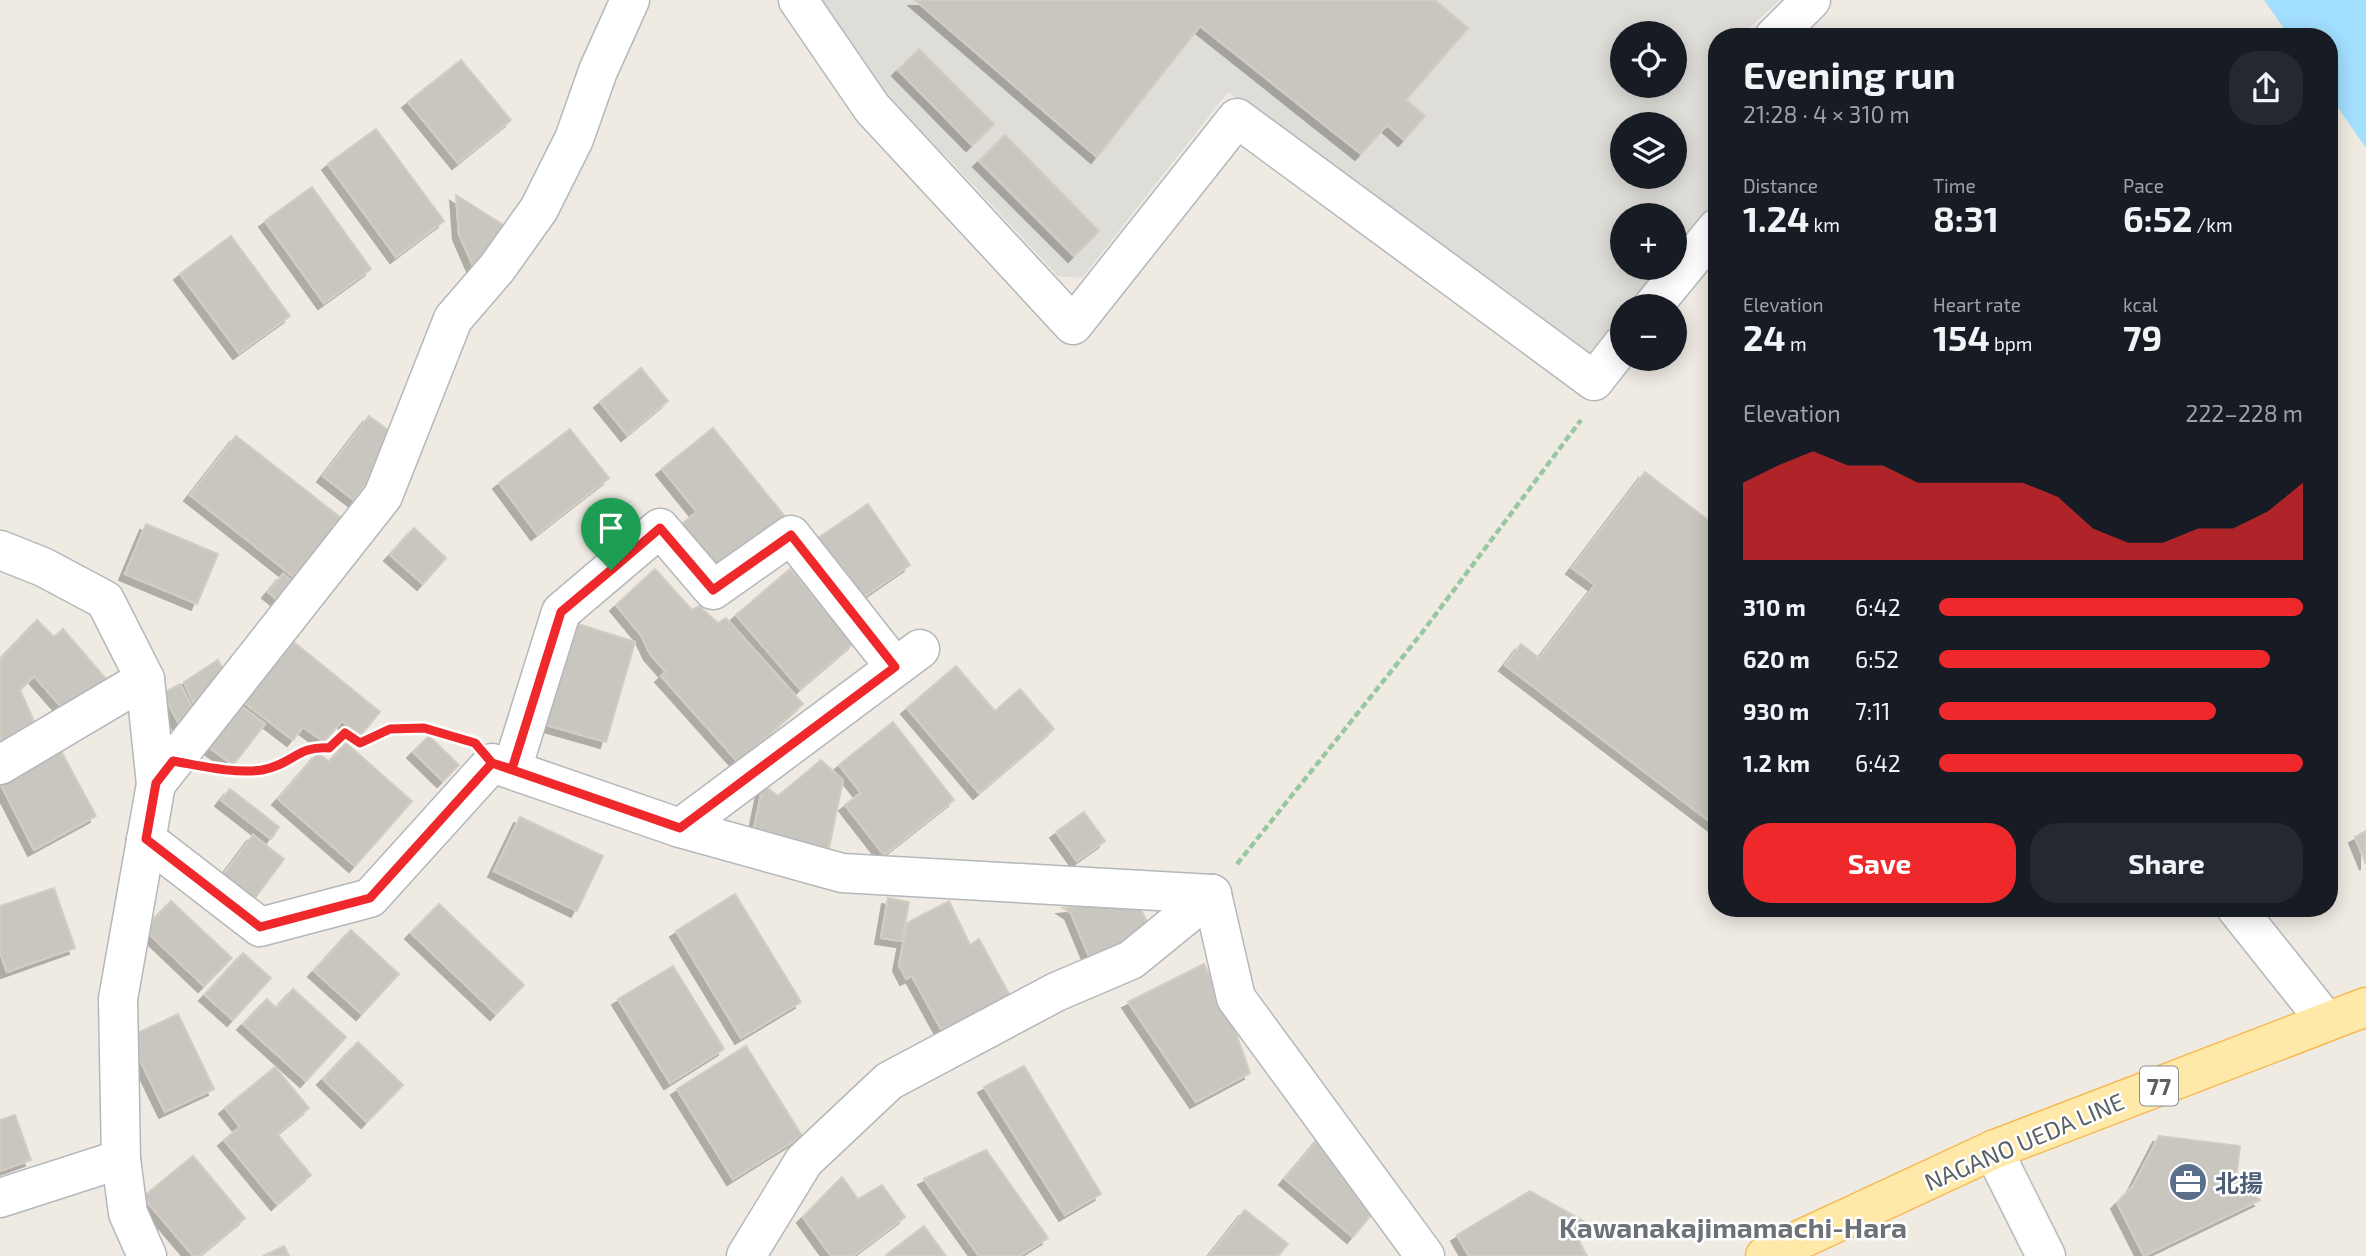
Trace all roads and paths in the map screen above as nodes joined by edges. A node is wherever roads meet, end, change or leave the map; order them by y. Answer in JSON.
{"nodes":[{"id":1,"x":629,"y":0,"type":"edge"},
{"id":2,"x":798,"y":0,"type":"edge"},
{"id":3,"x":1811,"y":0,"type":"edge"},
{"id":4,"x":1783,"y":28,"type":"edge"},
{"id":5,"x":1708,"y":253,"type":"edge"},
{"id":6,"x":1665,"y":294,"type":"edge"},
{"id":7,"x":1610,"y":360,"type":"edge"},
{"id":8,"x":1594,"y":381,"type":"junction"},
{"id":9,"x":0,"y":550,"type":"edge"},
{"id":10,"x":145,"y":680,"type":"junction"},
{"id":11,"x":0,"y":765,"type":"edge"},
{"id":12,"x":502,"y":766,"type":"junction"},
{"id":13,"x":164,"y":772,"type":"junction"},
{"id":14,"x":680,"y":828,"type":"junction"},
{"id":15,"x":146,"y":839,"type":"junction"},
{"id":16,"x":1212,"y":894,"type":"junction"},
{"id":17,"x":2243,"y":917,"type":"edge"},
{"id":18,"x":2366,"y":1007,"type":"edge"},
{"id":19,"x":2326,"y":1021,"type":"junction"},
{"id":20,"x":1993,"y":1150,"type":"junction"},
{"id":21,"x":121,"y":1159,"type":"junction"},
{"id":22,"x":0,"y":1198,"type":"edge"},
{"id":23,"x":147,"y":1256,"type":"edge"},
{"id":24,"x":746,"y":1256,"type":"edge"},
{"id":25,"x":1425,"y":1256,"type":"edge"},
{"id":26,"x":1765,"y":1256,"type":"edge"},
{"id":27,"x":2046,"y":1256,"type":"edge"}],
"edges":[{"from":1,"to":13,"type":"street"},
{"from":2,"to":8,"type":"street"},
{"from":3,"to":4,"type":"street"},
{"from":5,"to":6,"type":"street"},
{"from":7,"to":8,"type":"street"},
{"from":8,"to":16,"type":"path"},
{"from":9,"to":10,"type":"street"},
{"from":10,"to":11,"type":"street"},
{"from":10,"to":13,"type":"street"},
{"from":12,"to":13,"type":"path"},
{"from":12,"to":14,"type":"street"},
{"from":12,"to":14,"type":"street"},
{"from":12,"to":15,"type":"street"},
{"from":13,"to":15,"type":"street"},
{"from":14,"to":16,"type":"street"},
{"from":15,"to":21,"type":"street"},
{"from":16,"to":24,"type":"street"},
{"from":16,"to":25,"type":"street"},
{"from":17,"to":19,"type":"street"},
{"from":18,"to":19,"type":"main road","name":"NAGANO UEDA LINE","number":"77"},
{"from":19,"to":20,"type":"main road","name":"NAGANO UEDA LINE","number":"77"},
{"from":20,"to":26,"type":"main road","name":"NAGANO UEDA LINE","number":"77"},
{"from":20,"to":27,"type":"street"},
{"from":21,"to":22,"type":"street"},
{"from":21,"to":23,"type":"street"}]}
